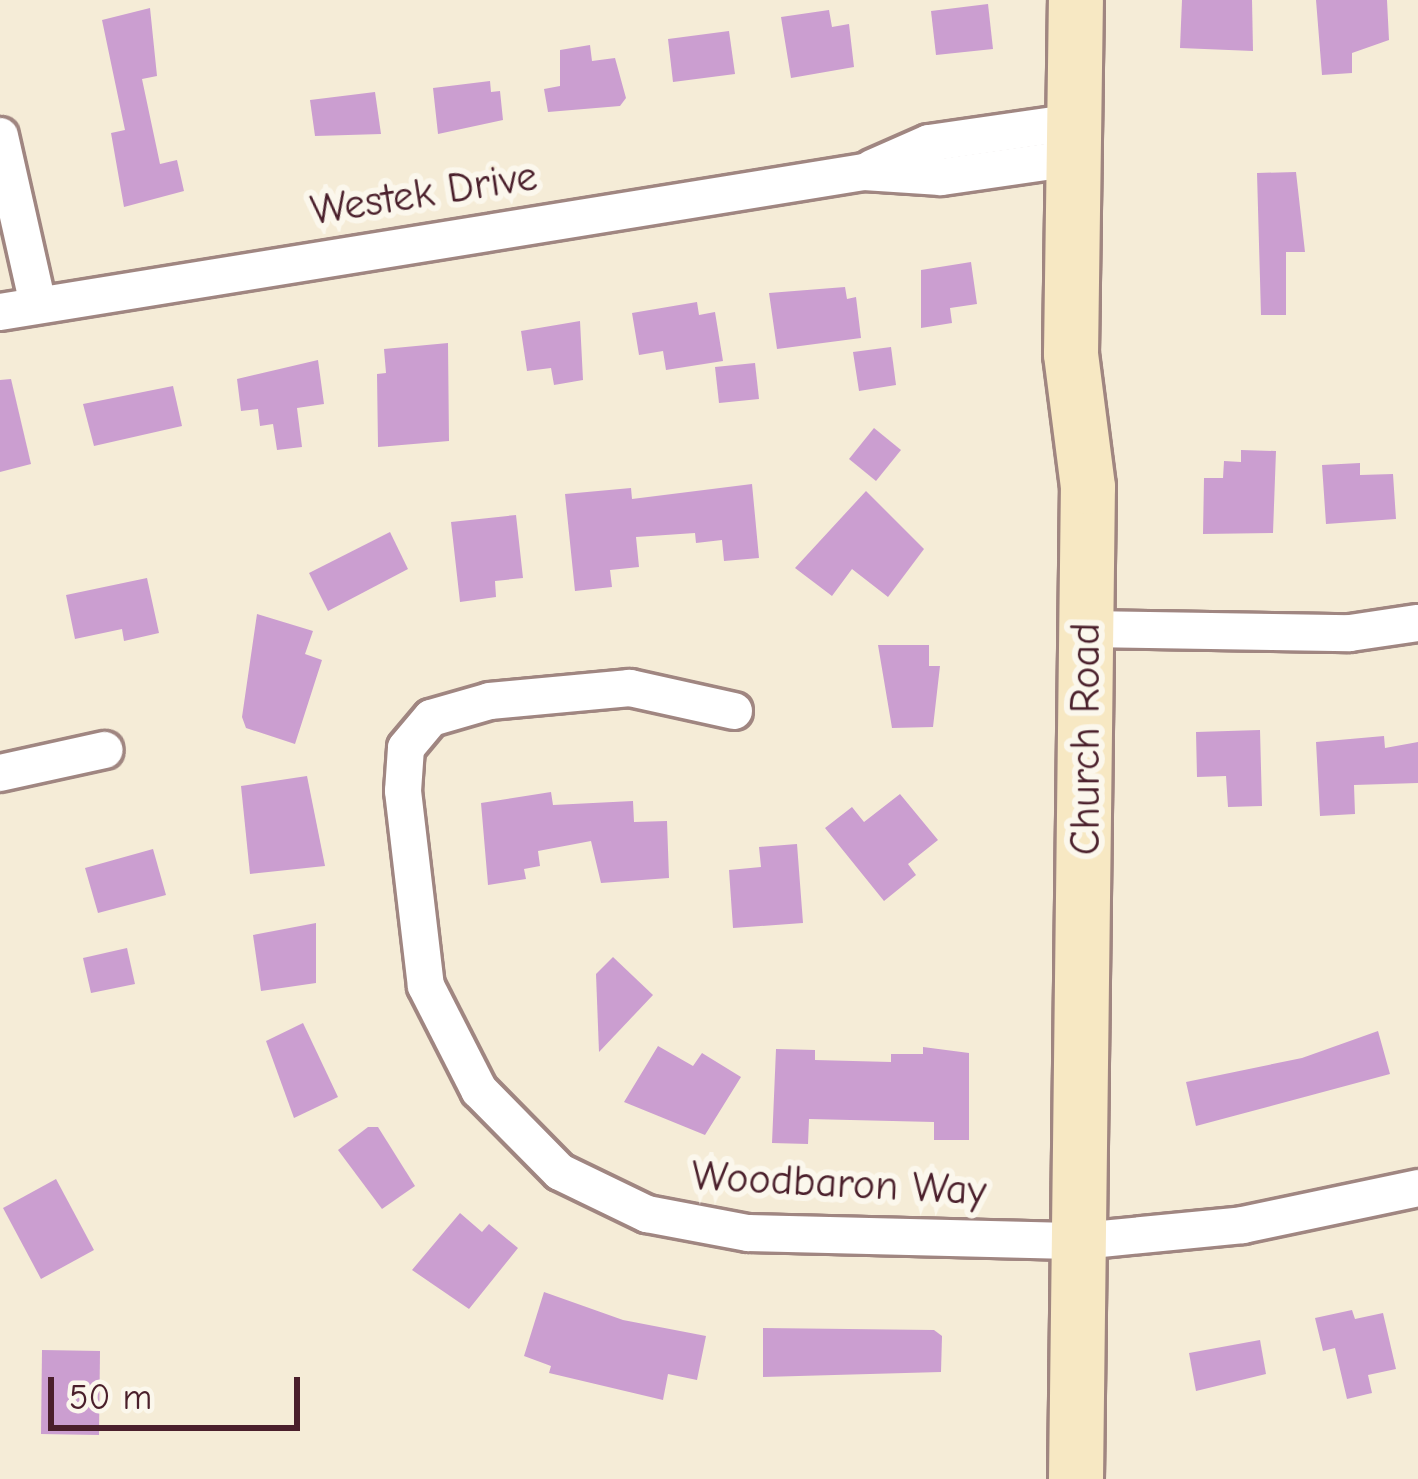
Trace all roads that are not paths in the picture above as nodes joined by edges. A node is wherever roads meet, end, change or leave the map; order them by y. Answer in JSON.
{"nodes":[{"id":1,"x":1076,"y":0,"type":"edge"},
{"id":2,"x":0,"y":136,"type":"edge"},
{"id":3,"x":1074,"y":140,"type":"junction"},
{"id":4,"x":38,"y":304,"type":"junction"},
{"id":5,"x":0,"y":312,"type":"edge"},
{"id":6,"x":1418,"y":623,"type":"edge"},
{"id":7,"x":1087,"y":628,"type":"junction"},
{"id":8,"x":734,"y":711,"type":"dead end"},
{"id":9,"x":105,"y":750,"type":"dead end"},
{"id":10,"x":0,"y":773,"type":"edge"},
{"id":11,"x":1418,"y":1189,"type":"edge"},
{"id":12,"x":1081,"y":1241,"type":"junction"},
{"id":13,"x":1076,"y":1479,"type":"edge"}],
"edges":[{"from":1,"to":3,"type":"main road","name":"Church Road"},
{"from":2,"to":4,"type":"street"},
{"from":3,"to":4,"type":"street","name":"Westek Drive"},
{"from":3,"to":7,"type":"main road","name":"Church Road"},
{"from":4,"to":5,"type":"street","name":"Westek Drive"},
{"from":6,"to":7,"type":"street"},
{"from":7,"to":12,"type":"main road","name":"Church Road"},
{"from":8,"to":12,"type":"street","name":"Woodbaron Way"},
{"from":9,"to":10,"type":"street"},
{"from":11,"to":12,"type":"street","name":"Woodbaron Way"},
{"from":12,"to":13,"type":"main road","name":"Church Road"}]}
